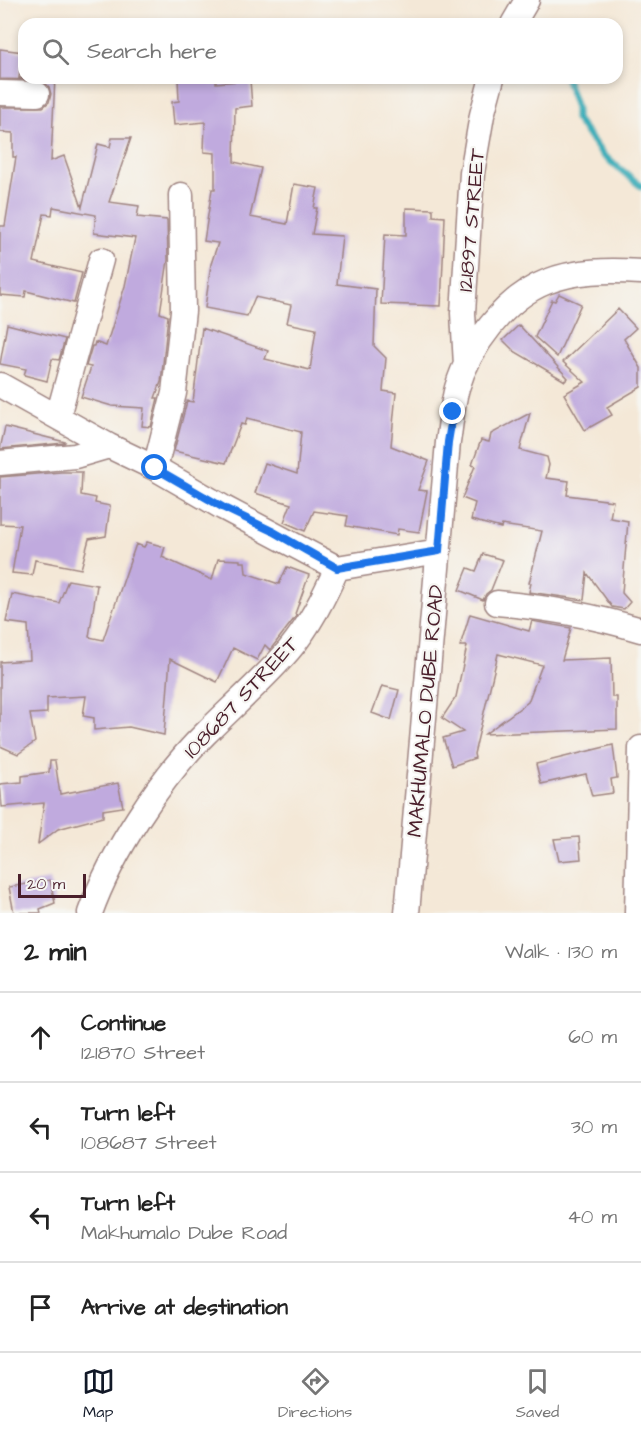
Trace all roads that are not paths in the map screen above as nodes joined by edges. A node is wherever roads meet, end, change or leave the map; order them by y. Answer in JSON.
{"nodes":[{"id":1,"x":527,"y":0,"type":"edge"},
{"id":2,"x":516,"y":18,"type":"edge"},
{"id":3,"x":490,"y":84,"type":"edge"},
{"id":4,"x":0,"y":93,"type":"edge"},
{"id":5,"x":38,"y":94,"type":"dead end"},
{"id":6,"x":181,"y":195,"type":"dead end"},
{"id":7,"x":101,"y":260,"type":"dead end"},
{"id":8,"x":641,"y":272,"type":"edge"},
{"id":9,"x":466,"y":364,"type":"junction"},
{"id":10,"x":0,"y":385,"type":"edge"},
{"id":11,"x":58,"y":416,"type":"junction"},
{"id":12,"x":109,"y":446,"type":"junction"},
{"id":13,"x":0,"y":463,"type":"edge"},
{"id":14,"x":155,"y":468,"type":"junction"},
{"id":15,"x":439,"y":551,"type":"junction"},
{"id":16,"x":337,"y":568,"type":"junction"},
{"id":17,"x":497,"y":603,"type":"dead end"},
{"id":18,"x":641,"y":630,"type":"edge"},
{"id":19,"x":641,"y":748,"type":"edge"},
{"id":20,"x":90,"y":913,"type":"edge"},
{"id":21,"x":407,"y":913,"type":"edge"},
{"id":22,"x":638,"y":913,"type":"edge"}],
"edges":[{"from":1,"to":2,"type":"street"},
{"from":3,"to":9,"type":"street","name":"121897 STREET"},
{"from":4,"to":5,"type":"street"},
{"from":6,"to":14,"type":"street"},
{"from":7,"to":11,"type":"street"},
{"from":8,"to":9,"type":"street","name":"MAKHUMALO DUBE ROAD"},
{"from":9,"to":15,"type":"street","name":"MAKHUMALO DUBE ROAD"},
{"from":10,"to":11,"type":"street"},
{"from":11,"to":12,"type":"street"},
{"from":12,"to":13,"type":"street"},
{"from":12,"to":14,"type":"street"},
{"from":14,"to":16,"type":"street"},
{"from":15,"to":16,"type":"street"},
{"from":15,"to":21,"type":"street","name":"MAKHUMALO DUBE ROAD"},
{"from":16,"to":20,"type":"street","name":"108687 STREET"},
{"from":17,"to":18,"type":"street"},
{"from":19,"to":22,"type":"street"}]}
